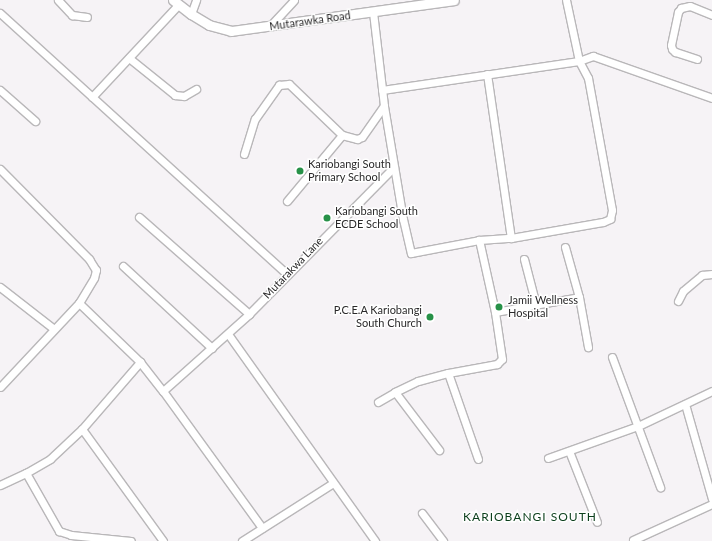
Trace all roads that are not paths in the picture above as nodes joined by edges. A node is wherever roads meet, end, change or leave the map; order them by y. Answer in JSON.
{"nodes":[{"id":1,"x":58,"y":0,"type":"edge"},
{"id":2,"x":196,"y":0,"type":"edge"},
{"id":3,"x":294,"y":0,"type":"edge"},
{"id":4,"x":454,"y":0,"type":"edge"},
{"id":5,"x":566,"y":0,"type":"edge"},
{"id":6,"x":176,"y":2,"type":"edge"},
{"id":7,"x":373,"y":12,"type":"junction"},
{"id":8,"x":0,"y":13,"type":"edge"},
{"id":9,"x":191,"y":14,"type":"junction"},
{"id":10,"x":712,"y":15,"type":"edge"},
{"id":11,"x":87,"y":17,"type":"dead end"},
{"id":12,"x":270,"y":26,"type":"junction"},
{"id":13,"x":128,"y":58,"type":"junction"},
{"id":14,"x":697,"y":59,"type":"dead end"},
{"id":15,"x":579,"y":61,"type":"junction"},
{"id":16,"x":487,"y":74,"type":"junction"},
{"id":17,"x":196,"y":89,"type":"dead end"},
{"id":18,"x":0,"y":90,"type":"edge"},
{"id":19,"x":382,"y":90,"type":"junction"},
{"id":20,"x":92,"y":97,"type":"junction"},
{"id":21,"x":712,"y":98,"type":"edge"},
{"id":22,"x":384,"y":106,"type":"junction"},
{"id":23,"x":35,"y":121,"type":"dead end"},
{"id":24,"x":342,"y":135,"type":"junction"},
{"id":25,"x":244,"y":154,"type":"dead end"},
{"id":26,"x":394,"y":168,"type":"junction"},
{"id":27,"x":0,"y":169,"type":"edge"},
{"id":28,"x":287,"y":201,"type":"dead end"},
{"id":29,"x":139,"y":217,"type":"dead end"},
{"id":30,"x":511,"y":238,"type":"junction"},
{"id":31,"x":479,"y":240,"type":"junction"},
{"id":32,"x":565,"y":247,"type":"dead end"},
{"id":33,"x":524,"y":259,"type":"dead end"},
{"id":34,"x":124,"y":266,"type":"dead end"},
{"id":35,"x":287,"y":274,"type":"junction"},
{"id":36,"x":712,"y":274,"type":"edge"},
{"id":37,"x":0,"y":287,"type":"edge"},
{"id":38,"x":578,"y":297,"type":"junction"},
{"id":39,"x":678,"y":301,"type":"dead end"},
{"id":40,"x":79,"y":302,"type":"junction"},
{"id":41,"x":536,"y":305,"type":"junction"},
{"id":42,"x":496,"y":312,"type":"junction"},
{"id":43,"x":249,"y":314,"type":"junction"},
{"id":44,"x":54,"y":329,"type":"junction"},
{"id":45,"x":228,"y":334,"type":"junction"},
{"id":46,"x":588,"y":347,"type":"dead end"},
{"id":47,"x":212,"y":348,"type":"junction"},
{"id":48,"x":612,"y":357,"type":"dead end"},
{"id":49,"x":140,"y":362,"type":"junction"},
{"id":50,"x":448,"y":373,"type":"junction"},
{"id":51,"x":0,"y":387,"type":"edge"},
{"id":52,"x":163,"y":391,"type":"junction"},
{"id":53,"x":712,"y":391,"type":"edge"},
{"id":54,"x":395,"y":392,"type":"junction"},
{"id":55,"x":378,"y":402,"type":"dead end"},
{"id":56,"x":685,"y":404,"type":"junction"},
{"id":57,"x":638,"y":426,"type":"junction"},
{"id":58,"x":82,"y":429,"type":"junction"},
{"id":59,"x":439,"y":450,"type":"dead end"},
{"id":60,"x":569,"y":451,"type":"junction"},
{"id":61,"x":548,"y":458,"type":"dead end"},
{"id":62,"x":478,"y":459,"type":"dead end"},
{"id":63,"x":26,"y":473,"type":"junction"},
{"id":64,"x":333,"y":483,"type":"junction"},
{"id":65,"x":0,"y":486,"type":"edge"},
{"id":66,"x":660,"y":487,"type":"dead end"},
{"id":67,"x":712,"y":499,"type":"edge"},
{"id":68,"x":712,"y":504,"type":"edge"},
{"id":69,"x":422,"y":513,"type":"dead end"},
{"id":70,"x":596,"y":522,"type":"dead end"},
{"id":71,"x":262,"y":528,"type":"junction"},
{"id":72,"x":633,"y":540,"type":"edge"},
{"id":73,"x":131,"y":541,"type":"edge"},
{"id":74,"x":162,"y":541,"type":"edge"},
{"id":75,"x":242,"y":541,"type":"edge"},
{"id":76,"x":375,"y":541,"type":"edge"},
{"id":77,"x":442,"y":541,"type":"edge"}],
"edges":[{"from":1,"to":11,"type":"street"},
{"from":2,"to":9,"type":"street"},
{"from":3,"to":12,"type":"street"},
{"from":4,"to":7,"type":"street","name":"Mutarawka Road"},
{"from":5,"to":15,"type":"street"},
{"from":6,"to":9,"type":"street","name":"Mutarawka Road"},
{"from":6,"to":13,"type":"street"},
{"from":7,"to":12,"type":"street","name":"Mutarawka Road"},
{"from":7,"to":19,"type":"street"},
{"from":8,"to":20,"type":"street"},
{"from":9,"to":12,"type":"street","name":"Mutarawka Road"},
{"from":10,"to":14,"type":"street"},
{"from":13,"to":17,"type":"street"},
{"from":13,"to":20,"type":"street"},
{"from":15,"to":16,"type":"street"},
{"from":15,"to":21,"type":"street"},
{"from":15,"to":30,"type":"street"},
{"from":16,"to":19,"type":"street"},
{"from":16,"to":30,"type":"street"},
{"from":18,"to":23,"type":"street"},
{"from":19,"to":22,"type":"street"},
{"from":20,"to":35,"type":"street"},
{"from":22,"to":24,"type":"street"},
{"from":22,"to":26,"type":"street"},
{"from":24,"to":25,"type":"street"},
{"from":24,"to":28,"type":"street"},
{"from":26,"to":31,"type":"street"},
{"from":26,"to":35,"type":"street","name":"Mutarakwa Lane"},
{"from":27,"to":40,"type":"street"},
{"from":29,"to":43,"type":"street"},
{"from":30,"to":31,"type":"street"},
{"from":31,"to":42,"type":"street"},
{"from":32,"to":38,"type":"street"},
{"from":33,"to":41,"type":"street"},
{"from":34,"to":47,"type":"street"},
{"from":35,"to":43,"type":"street","name":"Mutarakwa Lane"},
{"from":36,"to":39,"type":"street"},
{"from":37,"to":44,"type":"street"},
{"from":38,"to":41,"type":"street"},
{"from":38,"to":46,"type":"street"},
{"from":40,"to":44,"type":"street"},
{"from":40,"to":49,"type":"street"},
{"from":41,"to":42,"type":"street"},
{"from":42,"to":50,"type":"street"},
{"from":43,"to":45,"type":"street","name":"Mutarakwa Lane"},
{"from":44,"to":51,"type":"street"},
{"from":45,"to":47,"type":"street","name":"Mutarakwa Lane"},
{"from":45,"to":64,"type":"street"},
{"from":47,"to":52,"type":"street","name":"Mutarakwa Lane"},
{"from":48,"to":57,"type":"street"},
{"from":49,"to":52,"type":"street"},
{"from":49,"to":58,"type":"street"},
{"from":50,"to":54,"type":"street"},
{"from":50,"to":62,"type":"street"},
{"from":52,"to":71,"type":"street"},
{"from":53,"to":56,"type":"street"},
{"from":54,"to":55,"type":"street"},
{"from":54,"to":59,"type":"street"},
{"from":56,"to":57,"type":"street"},
{"from":56,"to":67,"type":"street"},
{"from":57,"to":60,"type":"street"},
{"from":57,"to":66,"type":"street"},
{"from":58,"to":63,"type":"street"},
{"from":58,"to":74,"type":"street"},
{"from":60,"to":61,"type":"street"},
{"from":60,"to":70,"type":"street"},
{"from":63,"to":65,"type":"street"},
{"from":63,"to":73,"type":"street"},
{"from":64,"to":71,"type":"street"},
{"from":64,"to":76,"type":"street"},
{"from":68,"to":72,"type":"street"},
{"from":69,"to":77,"type":"street"},
{"from":71,"to":75,"type":"street"}]}
